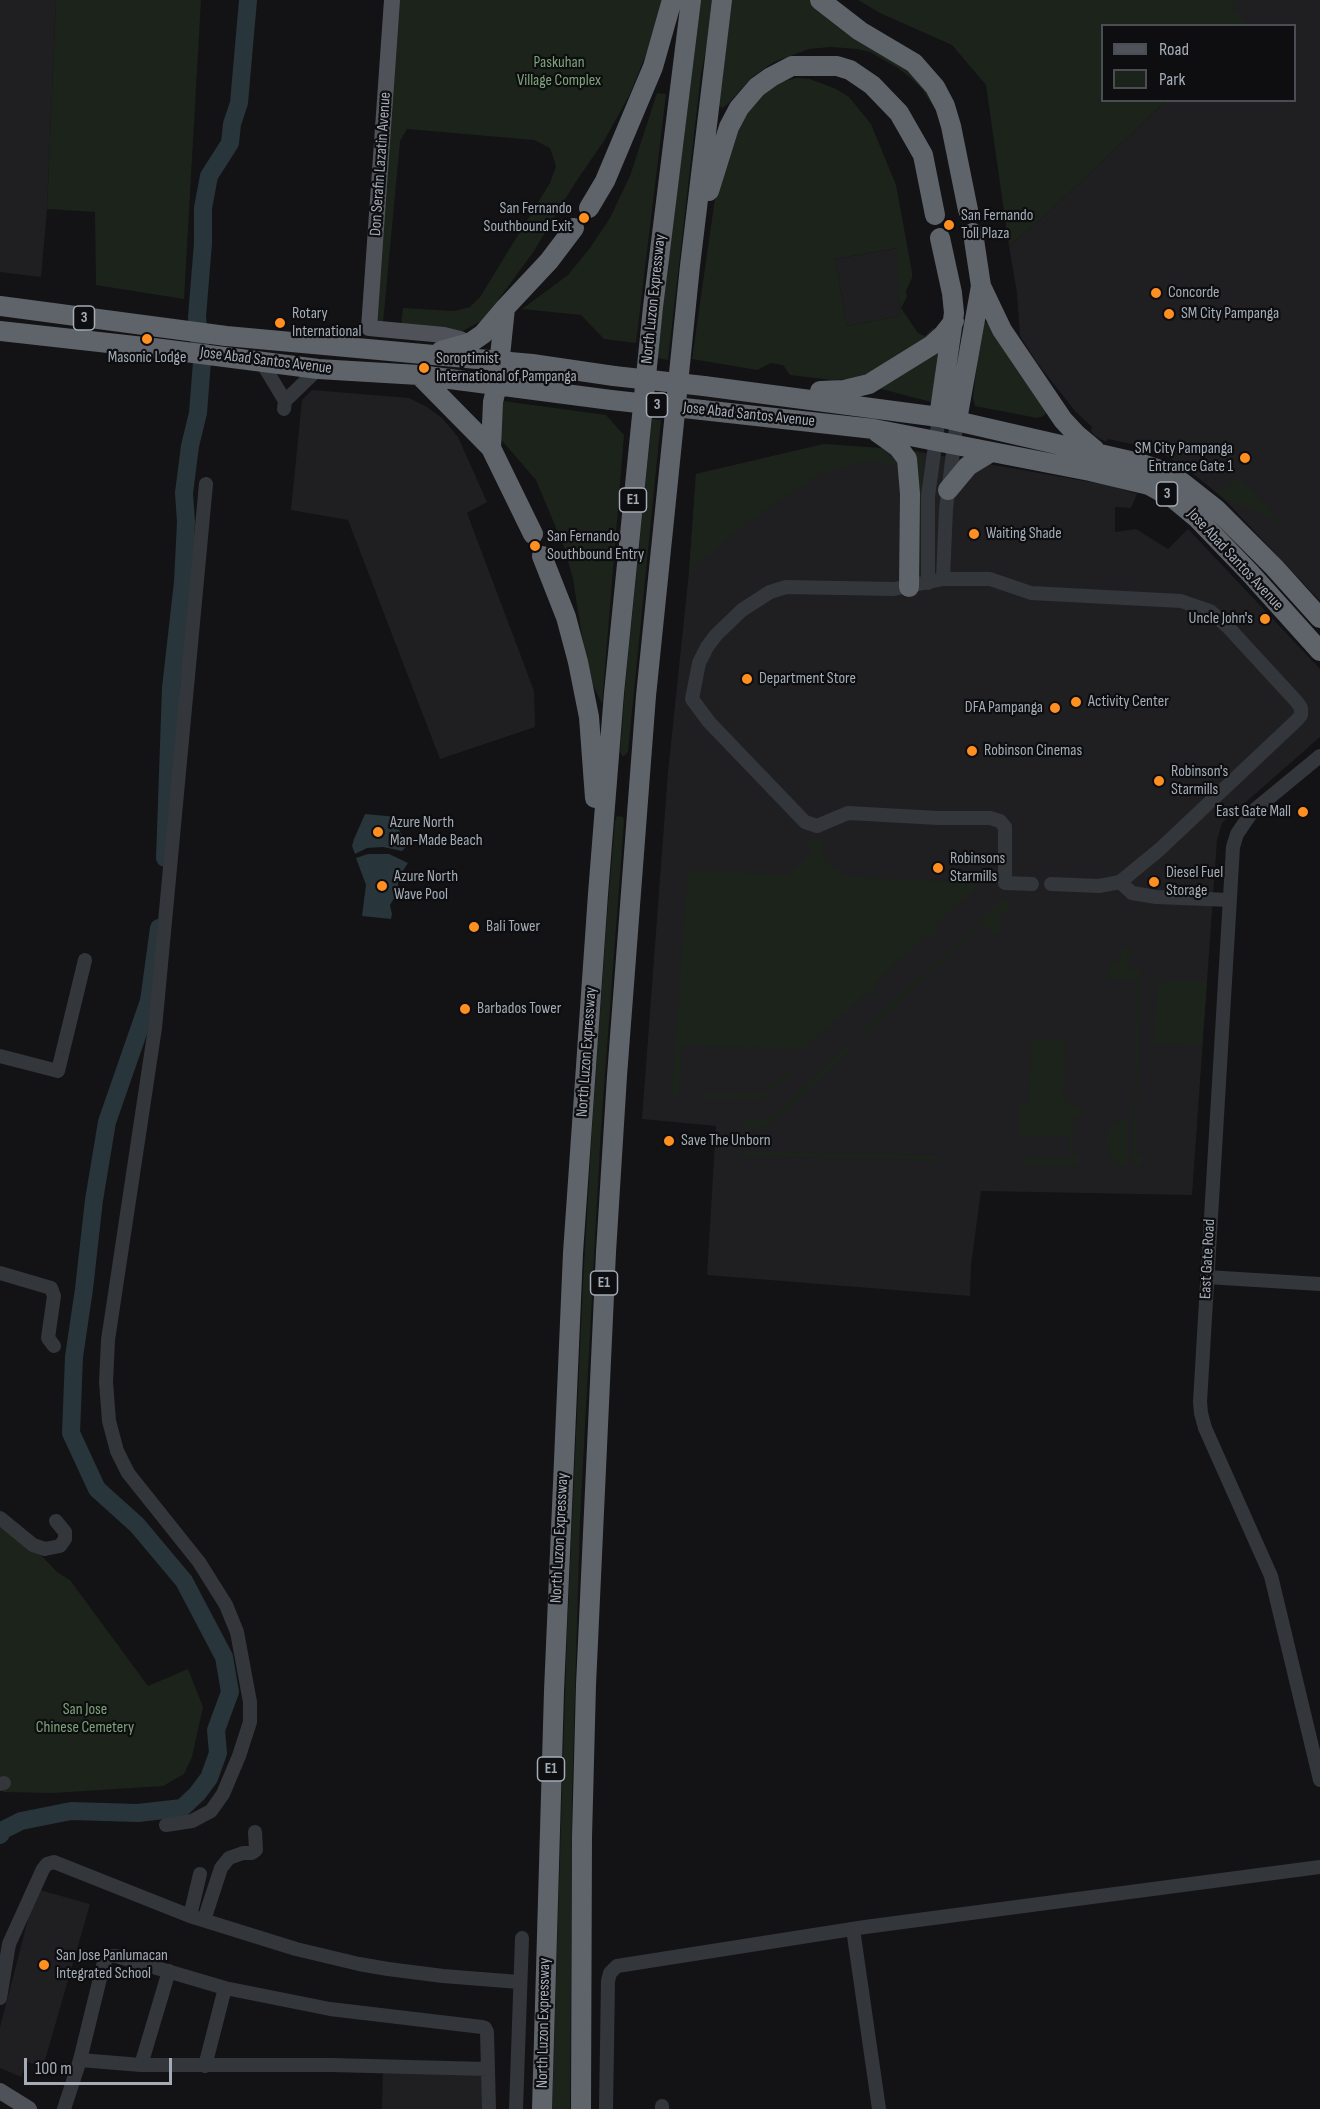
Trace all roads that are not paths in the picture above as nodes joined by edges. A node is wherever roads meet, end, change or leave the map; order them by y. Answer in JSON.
{"nodes":[{"id":1,"x":392,"y":0,"type":"edge"},
{"id":2,"x":672,"y":0,"type":"edge"},
{"id":3,"x":691,"y":0,"type":"edge"},
{"id":4,"x":722,"y":0,"type":"edge"},
{"id":5,"x":820,"y":0,"type":"edge"},
{"id":6,"x":589,"y":208,"type":"dead end"},
{"id":7,"x":968,"y":210,"type":"dead end"},
{"id":8,"x":935,"y":215,"type":"dead end"},
{"id":9,"x":574,"y":228,"type":"dead end"},
{"id":10,"x":972,"y":233,"type":"dead end"},
{"id":11,"x":940,"y":238,"type":"dead end"},
{"id":12,"x":690,"y":266,"type":"junction"},
{"id":13,"x":981,"y":286,"type":"junction"},
{"id":14,"x":0,"y":306,"type":"edge"},
{"id":15,"x":505,"y":308,"type":"junction"},
{"id":16,"x":954,"y":321,"type":"junction"},
{"id":17,"x":0,"y":331,"type":"edge"},
{"id":18,"x":465,"y":341,"type":"junction"},
{"id":19,"x":427,"y":354,"type":"junction"},
{"id":20,"x":494,"y":360,"type":"junction"},
{"id":21,"x":261,"y":361,"type":"junction"},
{"id":22,"x":318,"y":369,"type":"junction"},
{"id":23,"x":419,"y":375,"type":"junction"},
{"id":24,"x":497,"y":385,"type":"junction"},
{"id":25,"x":765,"y":393,"type":"junction"},
{"id":26,"x":948,"y":418,"type":"junction"},
{"id":27,"x":874,"y":429,"type":"junction"},
{"id":28,"x":935,"y":440,"type":"junction"},
{"id":29,"x":954,"y":445,"type":"junction"},
{"id":30,"x":491,"y":448,"type":"junction"},
{"id":31,"x":991,"y":452,"type":"junction"},
{"id":32,"x":1101,"y":454,"type":"junction"},
{"id":33,"x":206,"y":484,"type":"dead end"},
{"id":34,"x":948,"y":490,"type":"junction"},
{"id":35,"x":533,"y":534,"type":"dead end"},
{"id":36,"x":542,"y":556,"type":"dead end"},
{"id":37,"x":1249,"y":572,"type":"junction"},
{"id":38,"x":943,"y":579,"type":"junction"},
{"id":39,"x":918,"y":585,"type":"junction"},
{"id":40,"x":1320,"y":618,"type":"edge"},
{"id":41,"x":1320,"y":634,"type":"edge"},
{"id":42,"x":1320,"y":651,"type":"edge"},
{"id":43,"x":1320,"y":756,"type":"edge"},
{"id":44,"x":1120,"y":882,"type":"junction"},
{"id":45,"x":1032,"y":884,"type":"dead end"},
{"id":46,"x":1050,"y":884,"type":"dead end"},
{"id":47,"x":598,"y":894,"type":"junction"},
{"id":48,"x":1230,"y":900,"type":"junction"},
{"id":49,"x":85,"y":960,"type":"dead end"},
{"id":50,"x":0,"y":1056,"type":"edge"},
{"id":51,"x":0,"y":1273,"type":"edge"},
{"id":52,"x":1206,"y":1277,"type":"junction"},
{"id":53,"x":1320,"y":1284,"type":"edge"},
{"id":54,"x":54,"y":1346,"type":"dead end"},
{"id":55,"x":0,"y":1518,"type":"edge"},
{"id":56,"x":56,"y":1521,"type":"dead end"},
{"id":57,"x":1320,"y":1780,"type":"edge"},
{"id":58,"x":166,"y":1825,"type":"dead end"},
{"id":59,"x":255,"y":1832,"type":"dead end"},
{"id":60,"x":1320,"y":1867,"type":"edge"},
{"id":61,"x":200,"y":1874,"type":"dead end"},
{"id":62,"x":190,"y":1916,"type":"junction"},
{"id":63,"x":204,"y":1920,"type":"junction"},
{"id":64,"x":853,"y":1929,"type":"junction"},
{"id":65,"x":522,"y":1938,"type":"dead end"},
{"id":66,"x":169,"y":1971,"type":"junction"},
{"id":67,"x":519,"y":1982,"type":"junction"},
{"id":68,"x":225,"y":1988,"type":"junction"},
{"id":69,"x":0,"y":1998,"type":"edge"},
{"id":70,"x":80,"y":2060,"type":"junction"},
{"id":71,"x":141,"y":2065,"type":"junction"},
{"id":72,"x":205,"y":2066,"type":"junction"},
{"id":73,"x":488,"y":2069,"type":"junction"},
{"id":74,"x":0,"y":2091,"type":"edge"},
{"id":75,"x":28,"y":2109,"type":"edge"},
{"id":76,"x":64,"y":2109,"type":"edge"},
{"id":77,"x":489,"y":2109,"type":"edge"},
{"id":78,"x":516,"y":2109,"type":"edge"},
{"id":79,"x":542,"y":2109,"type":"edge"},
{"id":80,"x":581,"y":2109,"type":"edge"},
{"id":81,"x":606,"y":2109,"type":"edge"},
{"id":82,"x":879,"y":2109,"type":"edge"}],
"edges":[{"from":1,"to":18,"type":"main road","name":"Don Serafin Lazatin Avenue"},
{"from":2,"to":6,"type":"highway"},
{"from":3,"to":47,"type":"highway","name":"North Luzon Expressway","number":"E1"},
{"from":4,"to":12,"type":"highway","name":"North Luzon Expressway","number":"E1"},
{"from":5,"to":7,"type":"highway"},
{"from":8,"to":12,"type":"highway"},
{"from":9,"to":15,"type":"highway"},
{"from":10,"to":13,"type":"highway"},
{"from":11,"to":16,"type":"highway"},
{"from":12,"to":80,"type":"highway","name":"North Luzon Expressway","number":"E1"},
{"from":13,"to":26,"type":"highway"},
{"from":13,"to":32,"type":"highway"},
{"from":14,"to":19,"type":"highway","name":"Jose Abad Santos Avenue","number":"3"},
{"from":15,"to":18,"type":"highway"},
{"from":15,"to":20,"type":"highway"},
{"from":16,"to":25,"type":"highway"},
{"from":16,"to":26,"type":"highway"},
{"from":17,"to":21,"type":"highway","name":"Jose Abad Santos Avenue","number":"3"},
{"from":18,"to":19,"type":"highway"},
{"from":18,"to":20,"type":"main road"},
{"from":19,"to":20,"type":"highway","name":"Jose Abad Santos Avenue","number":"3"},
{"from":20,"to":24,"type":"highway"},
{"from":20,"to":25,"type":"highway","name":"Jose Abad Santos Avenue","number":"3","bridge":true},
{"from":21,"to":22,"type":"highway","name":"Jose Abad Santos Avenue","number":"3"},
{"from":21,"to":22,"type":"street"},
{"from":22,"to":23,"type":"highway","name":"Jose Abad Santos Avenue","number":"3"},
{"from":23,"to":24,"type":"highway","name":"Jose Abad Santos Avenue","number":"3"},
{"from":23,"to":30,"type":"highway"},
{"from":24,"to":27,"type":"highway","name":"Jose Abad Santos Avenue","number":"3","bridge":true},
{"from":24,"to":30,"type":"highway"},
{"from":25,"to":26,"type":"highway","name":"Jose Abad Santos Avenue","number":"3"},
{"from":26,"to":28,"type":"street"},
{"from":26,"to":29,"type":"street"},
{"from":26,"to":32,"type":"highway","name":"Jose Abad Santos Avenue","number":"3"},
{"from":27,"to":28,"type":"highway","name":"Jose Abad Santos Avenue","number":"3"},
{"from":27,"to":39,"type":"highway"},
{"from":28,"to":29,"type":"highway","name":"Jose Abad Santos Avenue","number":"3"},
{"from":28,"to":39,"type":"street"},
{"from":29,"to":31,"type":"highway","name":"Jose Abad Santos Avenue","number":"3"},
{"from":29,"to":34,"type":"street"},
{"from":30,"to":35,"type":"highway"},
{"from":31,"to":34,"type":"highway"},
{"from":31,"to":37,"type":"highway","name":"Jose Abad Santos Avenue","number":"3"},
{"from":32,"to":40,"type":"highway","name":"Jose Abad Santos Avenue","number":"3"},
{"from":33,"to":58,"type":"street"},
{"from":34,"to":38,"type":"street"},
{"from":36,"to":47,"type":"highway"},
{"from":37,"to":41,"type":"highway"},
{"from":37,"to":42,"type":"highway","name":"Jose Abad Santos Avenue","number":"3"},
{"from":38,"to":39,"type":"street"},
{"from":38,"to":44,"type":"street"},
{"from":39,"to":45,"type":"street"},
{"from":43,"to":48,"type":"street","name":"East Gate Road"},
{"from":44,"to":46,"type":"street"},
{"from":44,"to":48,"type":"street"},
{"from":47,"to":79,"type":"highway","name":"North Luzon Expressway","number":"E1"},
{"from":48,"to":52,"type":"street","name":"East Gate Road"},
{"from":49,"to":50,"type":"street"},
{"from":51,"to":54,"type":"street"},
{"from":52,"to":53,"type":"street"},
{"from":52,"to":57,"type":"street","name":"East Gate Road"},
{"from":55,"to":56,"type":"street"},
{"from":59,"to":63,"type":"street"},
{"from":60,"to":64,"type":"street"},
{"from":61,"to":62,"type":"street"},
{"from":62,"to":63,"type":"street"},
{"from":62,"to":69,"type":"street"},
{"from":63,"to":67,"type":"street"},
{"from":64,"to":81,"type":"street"},
{"from":64,"to":82,"type":"street"},
{"from":65,"to":67,"type":"street"},
{"from":66,"to":68,"type":"street"},
{"from":66,"to":70,"type":"street"},
{"from":66,"to":71,"type":"street"},
{"from":67,"to":78,"type":"street"},
{"from":68,"to":72,"type":"street"},
{"from":68,"to":73,"type":"street"},
{"from":70,"to":71,"type":"street"},
{"from":70,"to":76,"type":"street"},
{"from":71,"to":72,"type":"street"},
{"from":72,"to":73,"type":"street"},
{"from":73,"to":77,"type":"street"},
{"from":74,"to":75,"type":"main road"}]}
